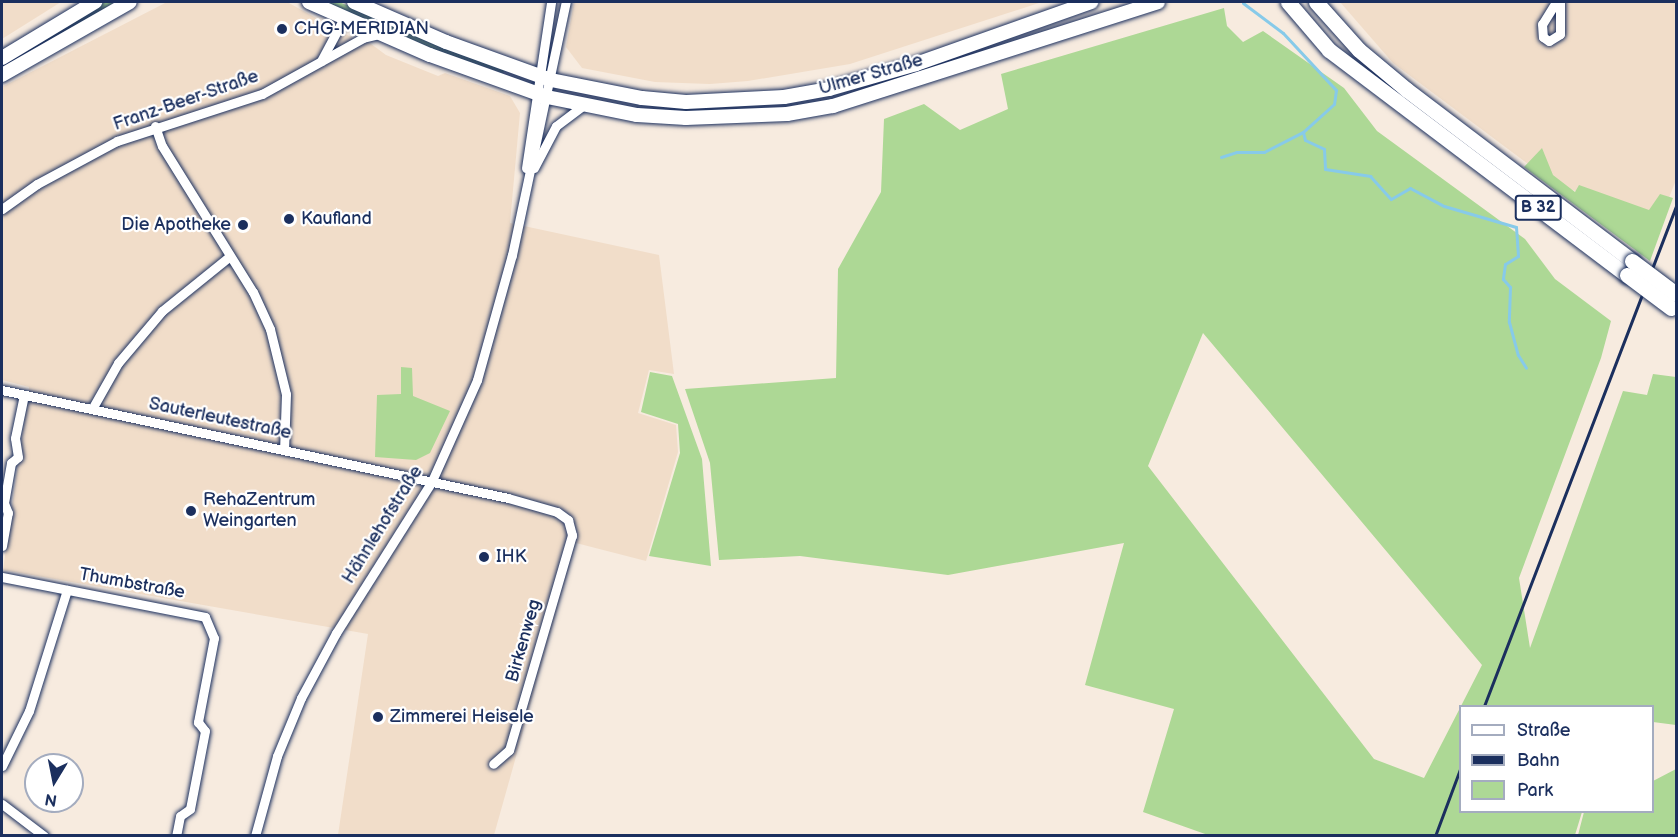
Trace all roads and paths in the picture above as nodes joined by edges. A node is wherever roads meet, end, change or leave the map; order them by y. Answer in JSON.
{"nodes":[{"id":1,"x":95,"y":2,"type":"edge"},
{"id":2,"x":130,"y":2,"type":"edge"},
{"id":3,"x":309,"y":2,"type":"edge"},
{"id":4,"x":354,"y":2,"type":"edge"},
{"id":5,"x":551,"y":2,"type":"edge"},
{"id":6,"x":566,"y":2,"type":"edge"},
{"id":7,"x":1091,"y":2,"type":"edge"},
{"id":8,"x":1158,"y":2,"type":"edge"},
{"id":9,"x":1277,"y":2,"type":"edge"},
{"id":10,"x":1288,"y":2,"type":"edge"},
{"id":11,"x":1316,"y":2,"type":"edge"},
{"id":12,"x":344,"y":18,"type":"junction"},
{"id":13,"x":1300,"y":18,"type":"junction"},
{"id":14,"x":379,"y":34,"type":"junction"},
{"id":15,"x":2,"y":58,"type":"edge"},
{"id":16,"x":320,"y":63,"type":"junction"},
{"id":17,"x":2,"y":75,"type":"edge"},
{"id":18,"x":544,"y":78,"type":"junction"},
{"id":19,"x":541,"y":94,"type":"junction"},
{"id":20,"x":584,"y":105,"type":"junction"},
{"id":21,"x":155,"y":126,"type":"junction"},
{"id":22,"x":527,"y":180,"type":"junction"},
{"id":23,"x":2,"y":209,"type":"edge"},
{"id":24,"x":230,"y":256,"type":"junction"},
{"id":25,"x":1630,"y":268,"type":"junction"},
{"id":26,"x":1675,"y":302,"type":"edge"},
{"id":27,"x":2,"y":390,"type":"edge"},
{"id":28,"x":24,"y":395,"type":"junction"},
{"id":29,"x":92,"y":409,"type":"junction"},
{"id":30,"x":284,"y":450,"type":"junction"},
{"id":31,"x":431,"y":483,"type":"junction"},
{"id":32,"x":568,"y":520,"type":"joint"},
{"id":33,"x":2,"y":546,"type":"edge"},
{"id":34,"x":2,"y":578,"type":"edge"},
{"id":35,"x":68,"y":590,"type":"junction"},
{"id":36,"x":493,"y":764,"type":"dead end"},
{"id":37,"x":2,"y":766,"type":"edge"},
{"id":38,"x":2,"y":804,"type":"edge"},
{"id":39,"x":44,"y":836,"type":"edge"},
{"id":40,"x":176,"y":836,"type":"edge"},
{"id":41,"x":255,"y":836,"type":"edge"}],
"edges":[{"from":1,"to":15,"type":"main road"},
{"from":2,"to":17,"type":"main road"},
{"from":3,"to":12,"type":"main road","name":"Ulmer Straße"},
{"from":4,"to":18,"type":"main road","name":"Ulmer Straße"},
{"from":5,"to":18,"type":"street"},
{"from":6,"to":18,"type":"street"},
{"from":7,"to":18,"type":"main road","name":"Ulmer Straße"},
{"from":8,"to":20,"type":"main road","name":"Ulmer Straße"},
{"from":9,"to":13,"type":"main road"},
{"from":10,"to":13,"type":"main road","number":"B 32"},
{"from":11,"to":25,"type":"main road","number":"B 32"},
{"from":12,"to":14,"type":"main road","name":"Ulmer Straße"},
{"from":12,"to":16,"type":"street"},
{"from":13,"to":25,"type":"main road","number":"B 32"},
{"from":14,"to":16,"type":"street","name":"Franz-Beer-Straße"},
{"from":14,"to":19,"type":"main road","name":"Ulmer Straße"},
{"from":16,"to":21,"type":"street","name":"Franz-Beer-Straße"},
{"from":18,"to":19,"type":"street"},
{"from":19,"to":20,"type":"main road","name":"Ulmer Straße"},
{"from":19,"to":22,"type":"street"},
{"from":20,"to":22,"type":"street"},
{"from":21,"to":23,"type":"street","name":"Franz-Beer-Straße"},
{"from":21,"to":24,"type":"street"},
{"from":22,"to":31,"type":"street","name":"Hähnlehofstraße"},
{"from":24,"to":29,"type":"street"},
{"from":24,"to":30,"type":"street"},
{"from":25,"to":26,"type":"main road","number":"B 32","bridge":true},
{"from":27,"to":28,"type":"street","name":"Sauterleutestraße"},
{"from":28,"to":29,"type":"street","name":"Sauterleutestraße"},
{"from":28,"to":33,"type":"street"},
{"from":29,"to":30,"type":"street","name":"Sauterleutestraße"},
{"from":30,"to":31,"type":"street","name":"Sauterleutestraße"},
{"from":31,"to":32,"type":"street","name":"Sauterleutestraße"},
{"from":31,"to":41,"type":"street","name":"Hähnlehofstraße"},
{"from":32,"to":36,"type":"street","name":"Birkenweg"},
{"from":34,"to":35,"type":"street","name":"Thumbstraße"},
{"from":35,"to":37,"type":"street"},
{"from":35,"to":40,"type":"street","name":"Thumbstraße"},
{"from":38,"to":39,"type":"street"}]}
